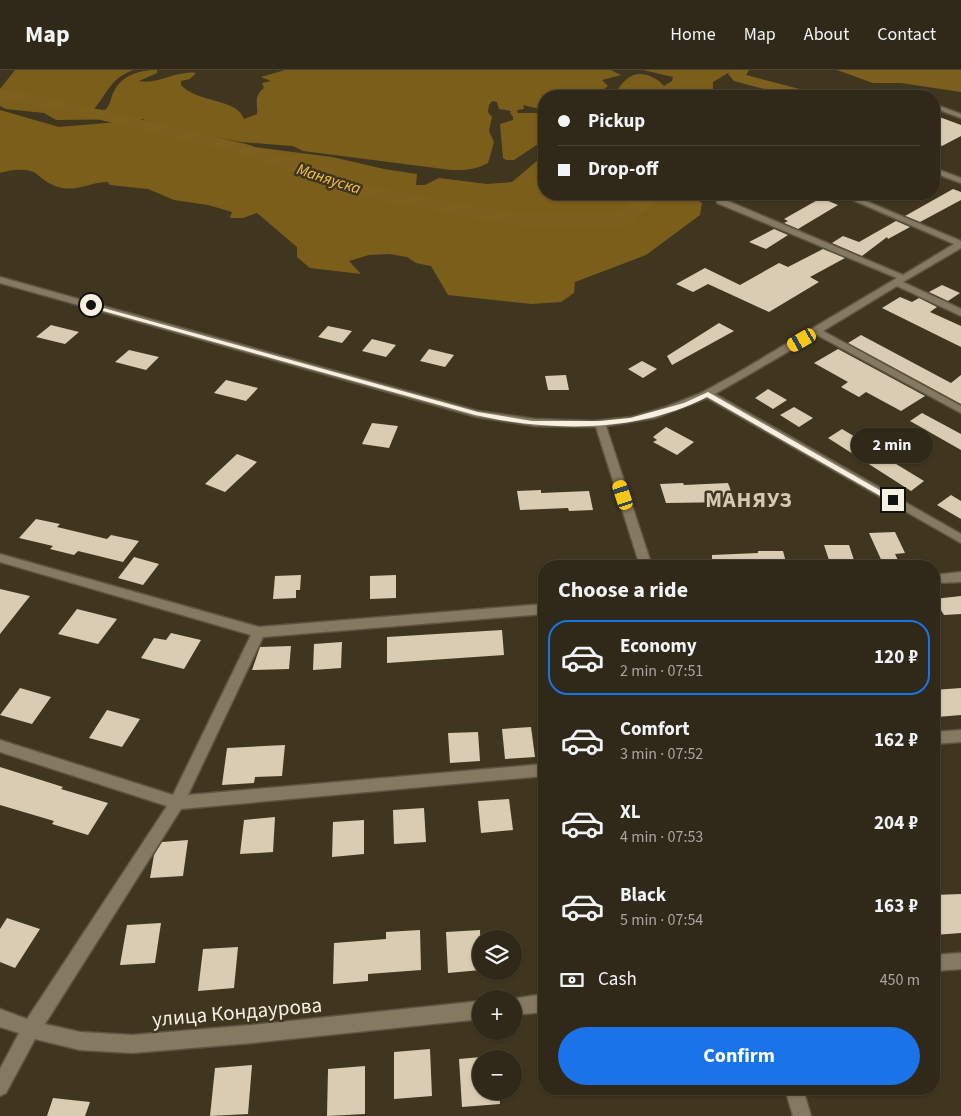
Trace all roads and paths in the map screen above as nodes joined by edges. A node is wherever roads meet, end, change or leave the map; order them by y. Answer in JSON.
{"nodes":[{"id":1,"x":940,"y":108,"type":"edge"},
{"id":2,"x":961,"y":116,"type":"edge"},
{"id":3,"x":940,"y":172,"type":"edge"},
{"id":4,"x":961,"y":181,"type":"edge"},
{"id":5,"x":857,"y":200,"type":"edge"},
{"id":6,"x":720,"y":201,"type":"dead end"},
{"id":7,"x":961,"y":244,"type":"edge"},
{"id":8,"x":0,"y":280,"type":"edge"},
{"id":9,"x":900,"y":280,"type":"junction"},
{"id":10,"x":961,"y":313,"type":"edge"},
{"id":11,"x":817,"y":331,"type":"junction"},
{"id":12,"x":708,"y":394,"type":"junction"},
{"id":13,"x":961,"y":410,"type":"edge"},
{"id":14,"x":600,"y":423,"type":"junction"},
{"id":15,"x":961,"y":539,"type":"edge"},
{"id":16,"x":0,"y":558,"type":"edge"},
{"id":17,"x":644,"y":560,"type":"edge"},
{"id":18,"x":961,"y":577,"type":"edge"},
{"id":19,"x":940,"y":579,"type":"edge"},
{"id":20,"x":538,"y":609,"type":"edge"},
{"id":21,"x":260,"y":632,"type":"junction"},
{"id":22,"x":961,"y":736,"type":"edge"},
{"id":23,"x":940,"y":738,"type":"edge"},
{"id":24,"x":0,"y":746,"type":"edge"},
{"id":25,"x":538,"y":771,"type":"edge"},
{"id":26,"x":177,"y":803,"type":"junction"},
{"id":27,"x":961,"y":961,"type":"edge"},
{"id":28,"x":940,"y":963,"type":"edge"},
{"id":29,"x":538,"y":1004,"type":"edge"},
{"id":30,"x":522,"y":1005,"type":"edge"},
{"id":31,"x":472,"y":1011,"type":"edge"},
{"id":32,"x":0,"y":1018,"type":"edge"},
{"id":33,"x":31,"y":1029,"type":"junction"},
{"id":34,"x":0,"y":1087,"type":"edge"},
{"id":35,"x":796,"y":1095,"type":"edge"},
{"id":36,"x":802,"y":1116,"type":"edge"}],
"edges":[{"from":1,"to":2,"type":"street"},
{"from":3,"to":4,"type":"street"},
{"from":5,"to":7,"type":"street"},
{"from":6,"to":9,"type":"street"},
{"from":7,"to":9,"type":"street"},
{"from":8,"to":14,"type":"street"},
{"from":9,"to":10,"type":"street"},
{"from":9,"to":11,"type":"street"},
{"from":11,"to":12,"type":"street"},
{"from":11,"to":13,"type":"street"},
{"from":12,"to":14,"type":"street"},
{"from":12,"to":15,"type":"street"},
{"from":14,"to":17,"type":"street"},
{"from":16,"to":21,"type":"street"},
{"from":18,"to":19,"type":"street"},
{"from":20,"to":21,"type":"street"},
{"from":21,"to":26,"type":"street"},
{"from":22,"to":23,"type":"street"},
{"from":24,"to":26,"type":"street"},
{"from":25,"to":26,"type":"street"},
{"from":26,"to":33,"type":"street"},
{"from":27,"to":28,"type":"street"},
{"from":29,"to":30,"type":"street"},
{"from":31,"to":33,"type":"street","name":"улица Кондаурова"},
{"from":32,"to":33,"type":"street","name":"улица Кондаурова"},
{"from":33,"to":34,"type":"street"},
{"from":35,"to":36,"type":"street"}]}
